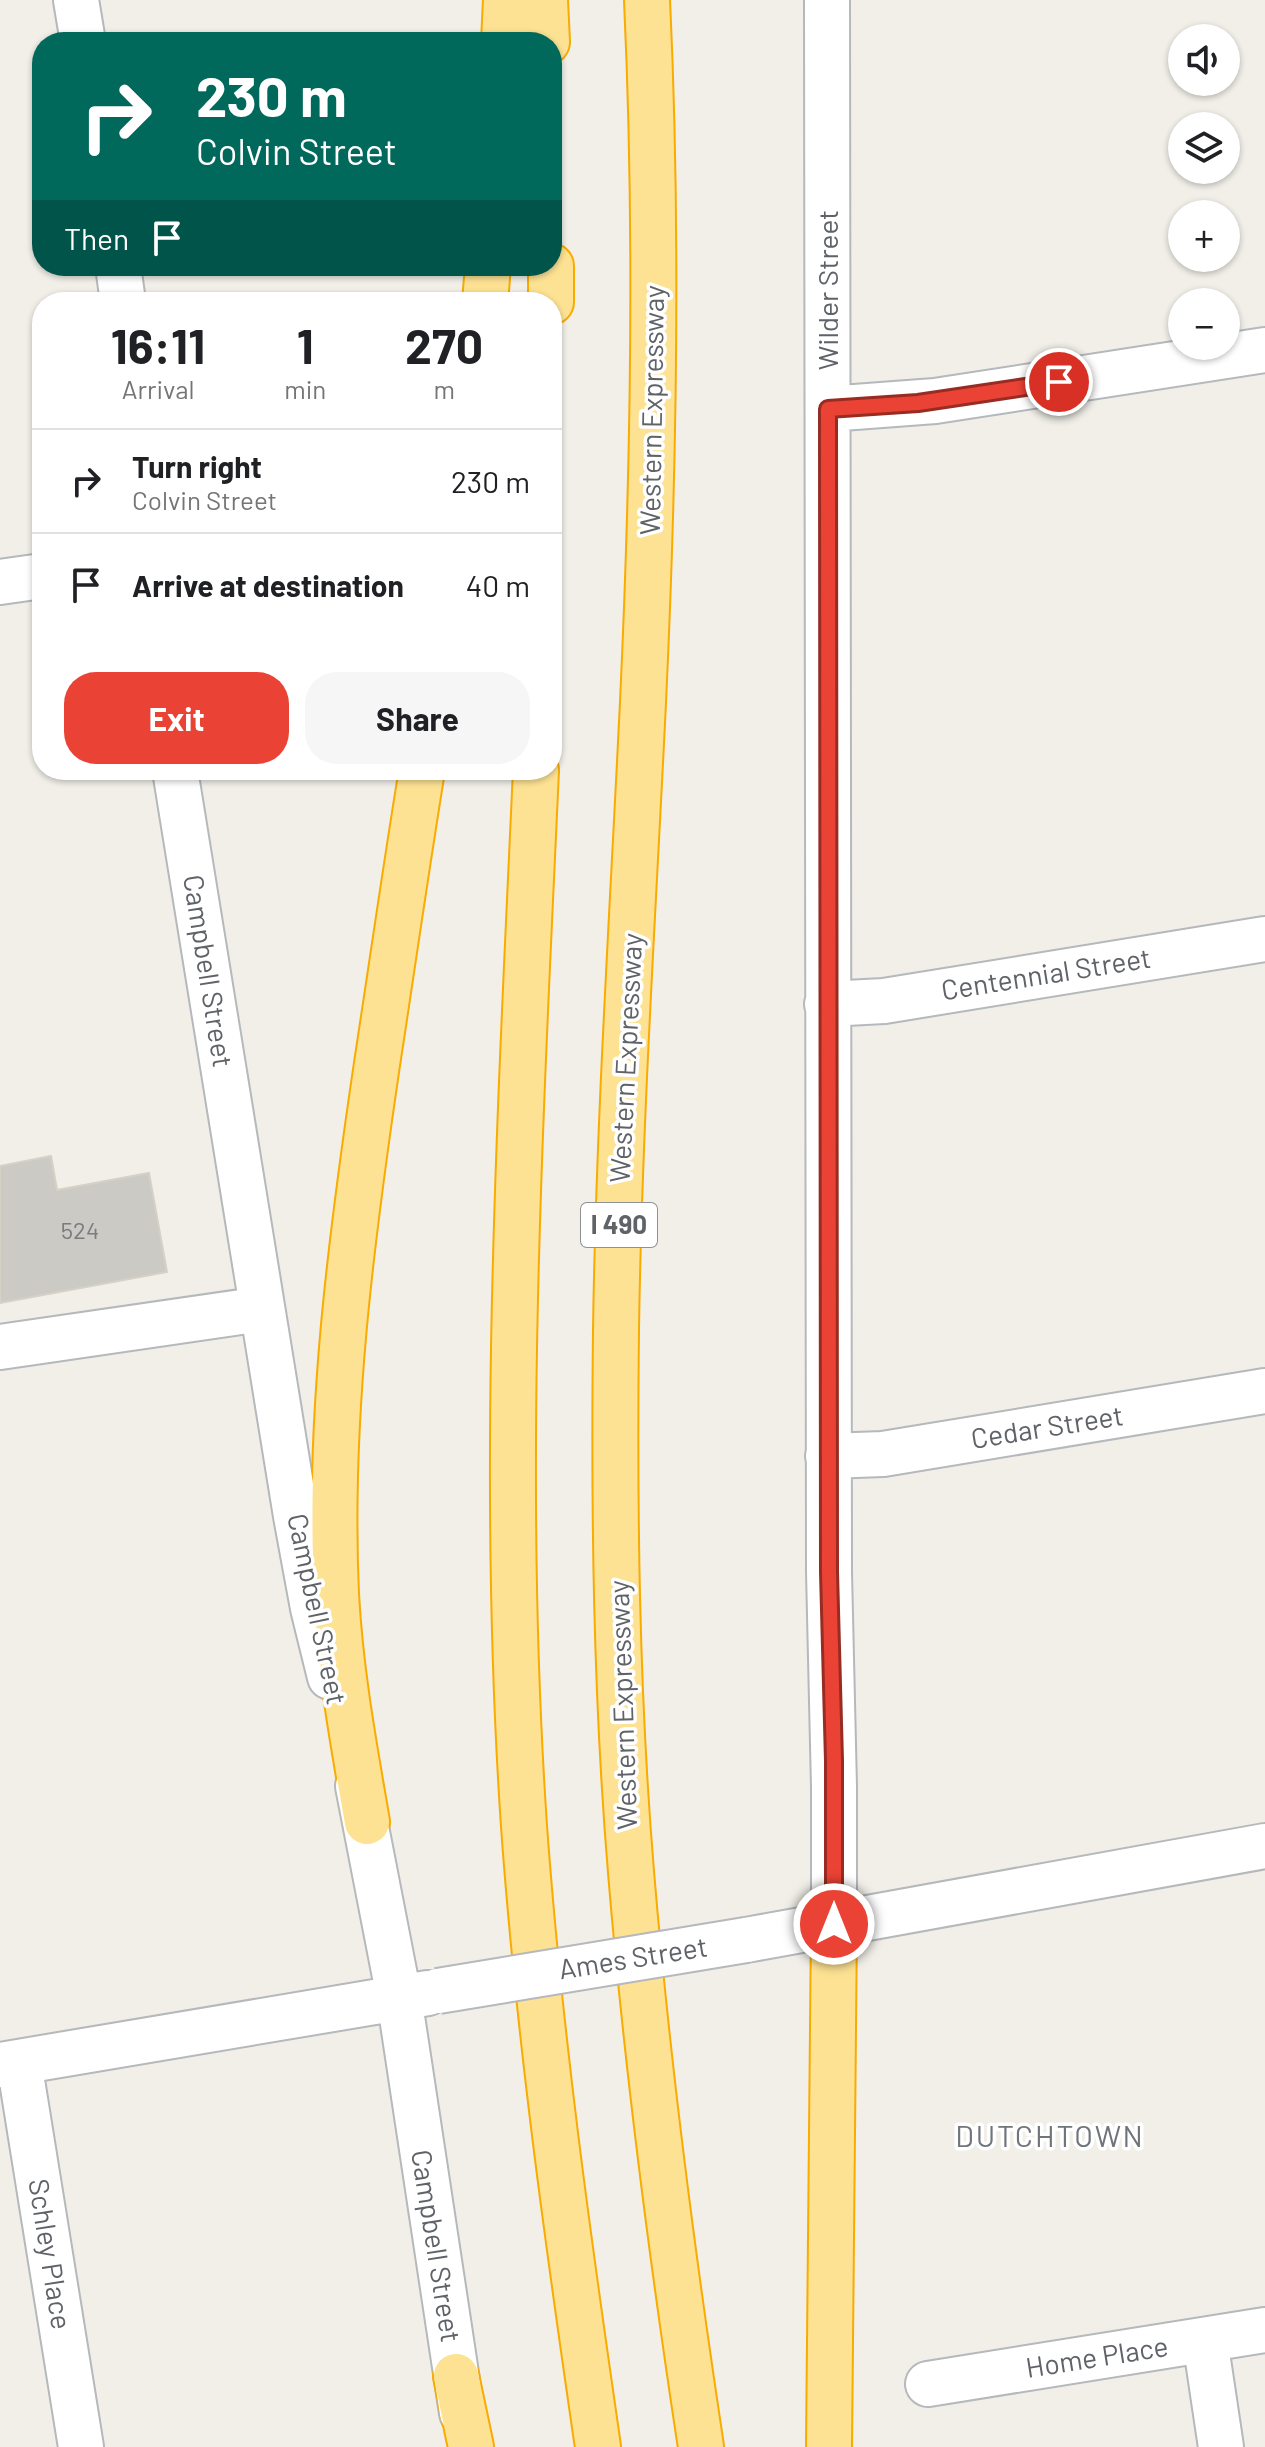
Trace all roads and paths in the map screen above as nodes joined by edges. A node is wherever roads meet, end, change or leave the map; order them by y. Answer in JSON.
{"nodes":[{"id":1,"x":76,"y":0,"type":"edge"},
{"id":2,"x":506,"y":0,"type":"edge"},
{"id":3,"x":545,"y":0,"type":"edge"},
{"id":4,"x":647,"y":0,"type":"edge"},
{"id":5,"x":827,"y":0,"type":"edge"},
{"id":6,"x":81,"y":32,"type":"edge"},
{"id":7,"x":504,"y":32,"type":"edge"},
{"id":8,"x":547,"y":32,"type":"edge"},
{"id":9,"x":1265,"y":350,"type":"edge"},
{"id":10,"x":828,"y":409,"type":"junction"},
{"id":11,"x":32,"y":577,"type":"edge"},
{"id":12,"x":0,"y":582,"type":"edge"},
{"id":13,"x":177,"y":780,"type":"edge"},
{"id":14,"x":421,"y":780,"type":"edge"},
{"id":15,"x":536,"y":780,"type":"edge"},
{"id":16,"x":1265,"y":939,"type":"edge"},
{"id":17,"x":827,"y":1004,"type":"junction"},
{"id":18,"x":262,"y":1309,"type":"junction"},
{"id":19,"x":0,"y":1347,"type":"edge"},
{"id":20,"x":1265,"y":1391,"type":"edge"},
{"id":21,"x":828,"y":1456,"type":"junction"},
{"id":22,"x":367,"y":1822,"type":"junction"},
{"id":23,"x":1265,"y":1846,"type":"edge"},
{"id":24,"x":834,"y":1924,"type":"junction"},
{"id":25,"x":418,"y":1994,"type":"junction"},
{"id":26,"x":10,"y":2063,"type":"edge"},
{"id":27,"x":1265,"y":2330,"type":"edge"},
{"id":28,"x":1205,"y":2340,"type":"junction"},
{"id":29,"x":456,"y":2376,"type":"joint"},
{"id":30,"x":928,"y":2384,"type":"dead end"},
{"id":31,"x":81,"y":2447,"type":"edge"},
{"id":32,"x":469,"y":2447,"type":"edge"},
{"id":33,"x":598,"y":2447,"type":"edge"},
{"id":34,"x":701,"y":2447,"type":"edge"},
{"id":35,"x":829,"y":2447,"type":"edge"},
{"id":36,"x":1221,"y":2447,"type":"edge"}],
"edges":[{"from":1,"to":6,"type":"street"},
{"from":2,"to":7,"type":"highway"},
{"from":3,"to":8,"type":"highway"},
{"from":4,"to":34,"type":"highway","name":"Western Expressway","number":"I 490"},
{"from":5,"to":10,"type":"street","name":"Wilder Street"},
{"from":9,"to":10,"type":"street"},
{"from":10,"to":17,"type":"street","name":"Wilder Street"},
{"from":11,"to":12,"type":"street"},
{"from":13,"to":18,"type":"street","name":"Campbell Street"},
{"from":14,"to":22,"type":"highway"},
{"from":15,"to":33,"type":"highway"},
{"from":16,"to":17,"type":"street","name":"Centennial Street"},
{"from":17,"to":21,"type":"street","name":"Wilder Street"},
{"from":18,"to":19,"type":"street"},
{"from":18,"to":22,"type":"street","name":"Campbell Street"},
{"from":20,"to":21,"type":"street","name":"Cedar Street"},
{"from":21,"to":24,"type":"street","name":"Wilder Street"},
{"from":22,"to":25,"type":"street","name":"Campbell Street"},
{"from":23,"to":24,"type":"street","name":"Ames Street"},
{"from":24,"to":25,"type":"street","name":"Ames Street","bridge":true},
{"from":24,"to":35,"type":"highway"},
{"from":25,"to":26,"type":"street","name":"Ames Street"},
{"from":25,"to":29,"type":"street","name":"Campbell Street"},
{"from":26,"to":31,"type":"street","name":"Schley Place"},
{"from":27,"to":28,"type":"street","name":"Home Place"},
{"from":28,"to":30,"type":"street","name":"Home Place"},
{"from":28,"to":36,"type":"street"},
{"from":29,"to":32,"type":"highway"}]}
